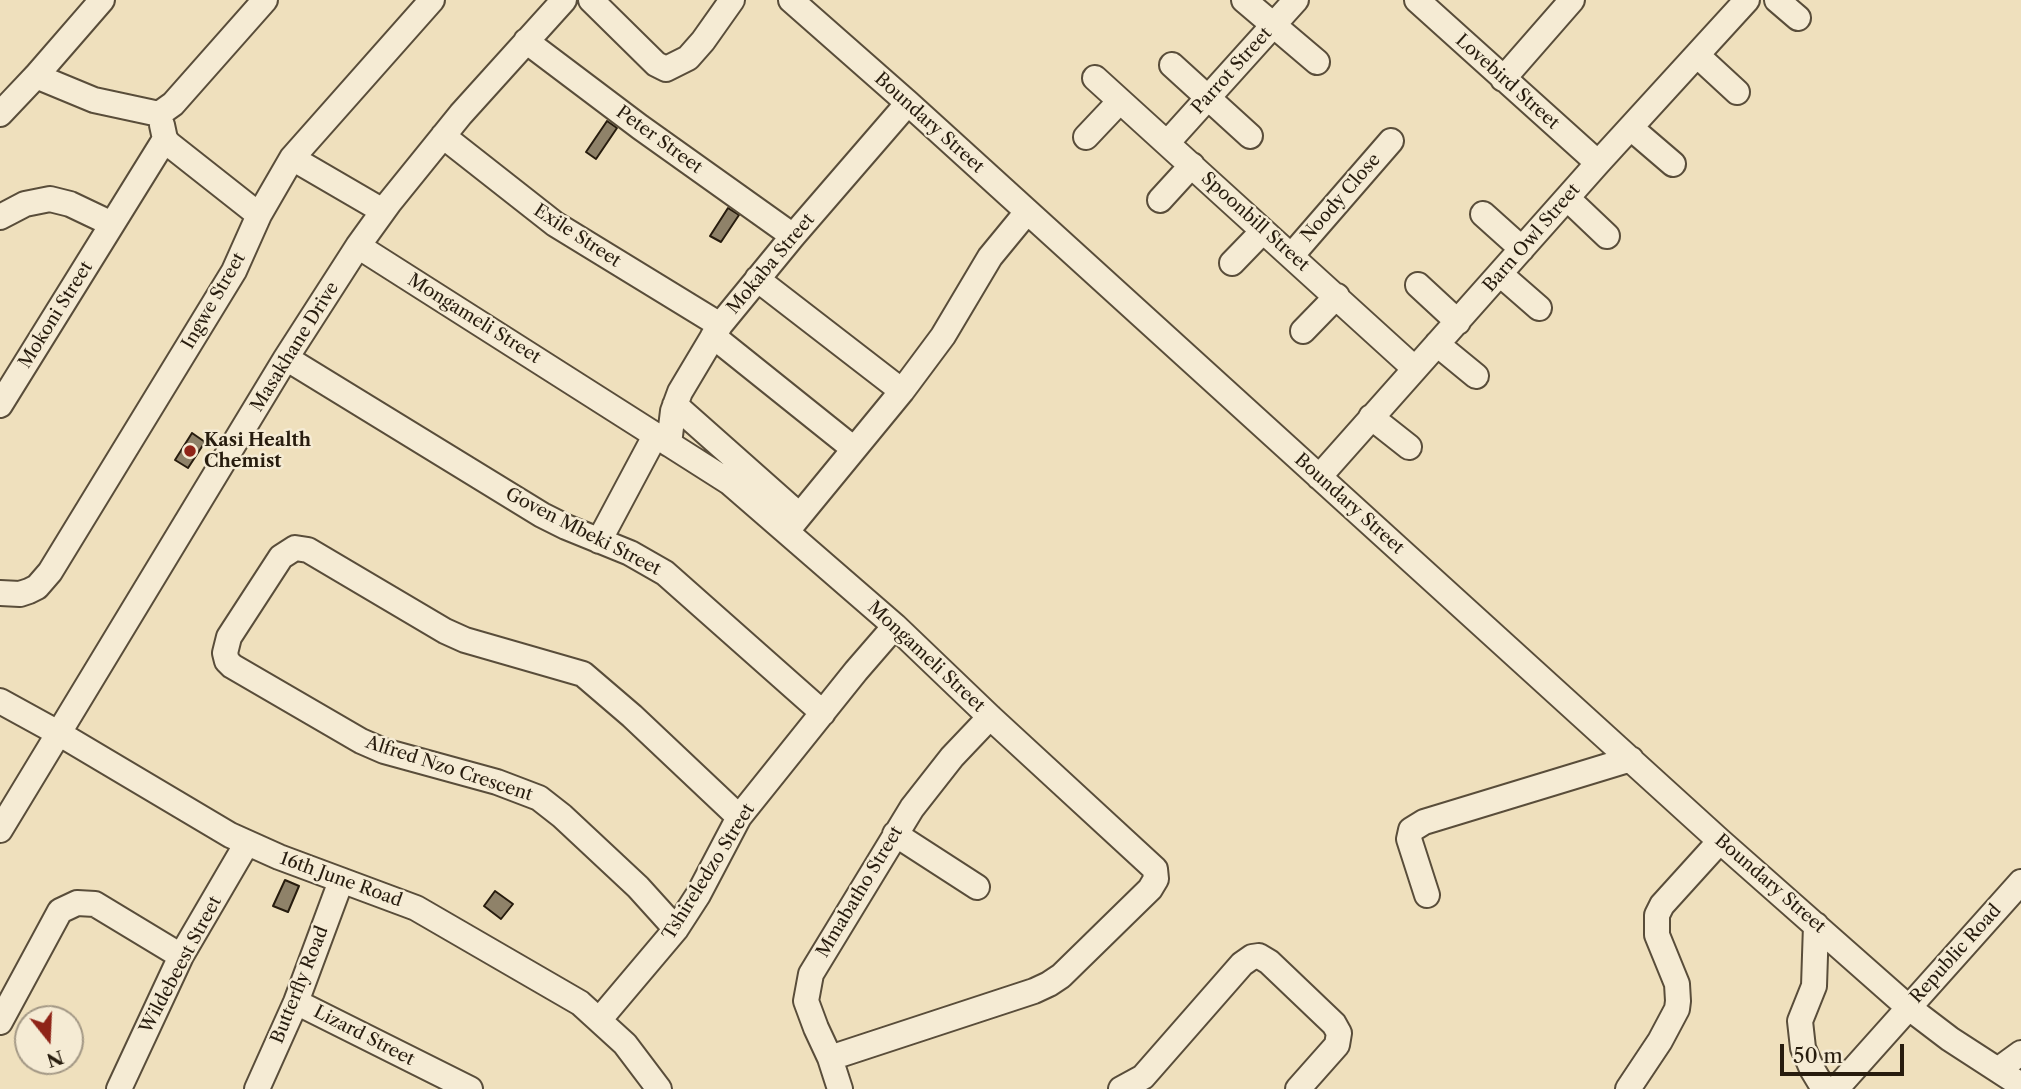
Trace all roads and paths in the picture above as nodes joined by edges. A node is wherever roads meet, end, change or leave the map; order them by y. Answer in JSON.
{"nodes":[{"id":1,"x":102,"y":0,"type":"edge"},
{"id":2,"x":265,"y":0,"type":"edge"},
{"id":3,"x":432,"y":0,"type":"edge"},
{"id":4,"x":564,"y":0,"type":"edge"},
{"id":5,"x":591,"y":0,"type":"edge"},
{"id":6,"x":732,"y":0,"type":"edge"},
{"id":7,"x":791,"y":0,"type":"edge"},
{"id":8,"x":1244,"y":0,"type":"edge"},
{"id":9,"x":1296,"y":0,"type":"edge"},
{"id":10,"x":1417,"y":0,"type":"edge"},
{"id":11,"x":1572,"y":0,"type":"edge"},
{"id":12,"x":1747,"y":0,"type":"edge"},
{"id":13,"x":1777,"y":0,"type":"edge"},
{"id":14,"x":1798,"y":18,"type":"dead end"},
{"id":15,"x":1273,"y":26,"type":"junction"},
{"id":16,"x":526,"y":41,"type":"junction"},
{"id":17,"x":1698,"y":56,"type":"junction"},
{"id":18,"x":1317,"y":62,"type":"dead end"},
{"id":19,"x":1172,"y":65,"type":"dead end"},
{"id":20,"x":36,"y":76,"type":"junction"},
{"id":21,"x":1095,"y":78,"type":"dead end"},
{"id":22,"x":1503,"y":79,"type":"junction"},
{"id":23,"x":1737,"y":92,"type":"dead end"},
{"id":24,"x":1208,"y":98,"type":"junction"},
{"id":25,"x":1120,"y":101,"type":"junction"},
{"id":26,"x":908,"y":103,"type":"junction"},
{"id":27,"x":0,"y":114,"type":"edge"},
{"id":28,"x":159,"y":114,"type":"junction"},
{"id":29,"x":1631,"y":128,"type":"junction"},
{"id":30,"x":443,"y":136,"type":"junction"},
{"id":31,"x":1250,"y":136,"type":"dead end"},
{"id":32,"x":1086,"y":137,"type":"dead end"},
{"id":33,"x":165,"y":139,"type":"junction"},
{"id":34,"x":1391,"y":141,"type":"dead end"},
{"id":35,"x":1168,"y":142,"type":"junction"},
{"id":36,"x":292,"y":158,"type":"junction"},
{"id":37,"x":1598,"y":163,"type":"junction"},
{"id":38,"x":1192,"y":164,"type":"junction"},
{"id":39,"x":1673,"y":164,"type":"dead end"},
{"id":40,"x":1567,"y":198,"type":"junction"},
{"id":41,"x":1160,"y":200,"type":"dead end"},
{"id":42,"x":383,"y":211,"type":"junction"},
{"id":43,"x":1027,"y":212,"type":"junction"},
{"id":44,"x":259,"y":215,"type":"junction"},
{"id":45,"x":1483,"y":215,"type":"dead end"},
{"id":46,"x":0,"y":217,"type":"edge"},
{"id":47,"x":113,"y":224,"type":"junction"},
{"id":48,"x":1264,"y":231,"type":"junction"},
{"id":49,"x":793,"y":236,"type":"junction"},
{"id":50,"x":1606,"y":236,"type":"dead end"},
{"id":51,"x":358,"y":246,"type":"junction"},
{"id":52,"x":1522,"y":249,"type":"junction"},
{"id":53,"x":1292,"y":255,"type":"junction"},
{"id":54,"x":1232,"y":263,"type":"dead end"},
{"id":55,"x":1500,"y":274,"type":"junction"},
{"id":56,"x":757,"y":279,"type":"junction"},
{"id":57,"x":1418,"y":285,"type":"dead end"},
{"id":58,"x":1337,"y":296,"type":"junction"},
{"id":59,"x":1539,"y":308,"type":"dead end"},
{"id":60,"x":1458,"y":322,"type":"junction"},
{"id":61,"x":716,"y":330,"type":"junction"},
{"id":62,"x":1303,"y":331,"type":"dead end"},
{"id":63,"x":1437,"y":344,"type":"junction"},
{"id":64,"x":286,"y":358,"type":"junction"},
{"id":65,"x":1414,"y":368,"type":"junction"},
{"id":66,"x":1476,"y":376,"type":"dead end"},
{"id":67,"x":902,"y":391,"type":"junction"},
{"id":68,"x":1,"y":402,"type":"edge"},
{"id":69,"x":674,"y":405,"type":"junction"},
{"id":70,"x":1371,"y":417,"type":"junction"},
{"id":71,"x":662,"y":440,"type":"junction"},
{"id":72,"x":1409,"y":447,"type":"dead end"},
{"id":73,"x":854,"y":449,"type":"junction"},
{"id":74,"x":1319,"y":477,"type":"junction"},
{"id":75,"x":793,"y":523,"type":"junction"},
{"id":76,"x":598,"y":541,"type":"junction"},
{"id":77,"x":0,"y":593,"type":"edge"},
{"id":78,"x":895,"y":626,"type":"junction"},
{"id":79,"x":0,"y":701,"type":"edge"},
{"id":80,"x":823,"y":713,"type":"junction"},
{"id":81,"x":990,"y":717,"type":"junction"},
{"id":82,"x":60,"y":734,"type":"junction"},
{"id":83,"x":1631,"y":759,"type":"junction"},
{"id":84,"x":739,"y":817,"type":"junction"},
{"id":85,"x":0,"y":830,"type":"edge"},
{"id":86,"x":895,"y":834,"type":"junction"},
{"id":87,"x":1720,"y":841,"type":"junction"},
{"id":88,"x":247,"y":844,"type":"junction"},
{"id":89,"x":341,"y":881,"type":"junction"},
{"id":90,"x":2021,"y":882,"type":"edge"},
{"id":91,"x":976,"y":887,"type":"dead end"},
{"id":92,"x":1427,"y":895,"type":"dead end"},
{"id":93,"x":1816,"y":925,"type":"junction"},
{"id":94,"x":676,"y":929,"type":"junction"},
{"id":95,"x":181,"y":956,"type":"junction"},
{"id":96,"x":296,"y":1002,"type":"junction"},
{"id":97,"x":1908,"y":1007,"type":"junction"},
{"id":98,"x":600,"y":1019,"type":"junction"},
{"id":99,"x":0,"y":1023,"type":"edge"},
{"id":100,"x":2021,"y":1053,"type":"edge"},
{"id":101,"x":830,"y":1058,"type":"junction"},
{"id":102,"x":1999,"y":1069,"type":"junction"},
{"id":103,"x":2021,"y":1085,"type":"edge"},
{"id":104,"x":119,"y":1089,"type":"edge"},
{"id":105,"x":257,"y":1089,"type":"edge"},
{"id":106,"x":470,"y":1089,"type":"edge"},
{"id":107,"x":659,"y":1089,"type":"edge"},
{"id":108,"x":840,"y":1089,"type":"edge"},
{"id":109,"x":1121,"y":1089,"type":"edge"},
{"id":110,"x":1298,"y":1089,"type":"edge"},
{"id":111,"x":1628,"y":1089,"type":"edge"},
{"id":112,"x":1824,"y":1089,"type":"edge"},
{"id":113,"x":1836,"y":1089,"type":"edge"}],
"edges":[{"from":1,"to":20,"type":"street"},
{"from":2,"to":28,"type":"street"},
{"from":3,"to":36,"type":"street","name":"Ingwe Street"},
{"from":4,"to":16,"type":"street","name":"Masakhane Drive"},
{"from":5,"to":6,"type":"street"},
{"from":7,"to":26,"type":"street","name":"Boundary Street"},
{"from":8,"to":15,"type":"street"},
{"from":9,"to":15,"type":"street","name":"Parrot Street"},
{"from":10,"to":22,"type":"street","name":"Lovebird Street"},
{"from":11,"to":22,"type":"street"},
{"from":12,"to":17,"type":"street","name":"Barn Owl Street"},
{"from":13,"to":14,"type":"street"},
{"from":15,"to":18,"type":"street"},
{"from":15,"to":24,"type":"street","name":"Parrot Street"},
{"from":16,"to":30,"type":"street","name":"Masakhane Drive"},
{"from":16,"to":49,"type":"street","name":"Peter Street"},
{"from":17,"to":23,"type":"street"},
{"from":17,"to":29,"type":"street","name":"Barn Owl Street"},
{"from":19,"to":24,"type":"street"},
{"from":20,"to":27,"type":"street"},
{"from":20,"to":28,"type":"street"},
{"from":21,"to":25,"type":"street","name":"Spoonbill Street"},
{"from":22,"to":37,"type":"street","name":"Lovebird Street"},
{"from":24,"to":31,"type":"street"},
{"from":24,"to":35,"type":"street","name":"Parrot Street"},
{"from":25,"to":32,"type":"street"},
{"from":25,"to":35,"type":"street","name":"Spoonbill Street"},
{"from":26,"to":43,"type":"street","name":"Boundary Street"},
{"from":26,"to":49,"type":"street","name":"Mokaba Street"},
{"from":28,"to":33,"type":"street"},
{"from":29,"to":37,"type":"street","name":"Barn Owl Street"},
{"from":29,"to":39,"type":"street"},
{"from":30,"to":42,"type":"street","name":"Masakhane Drive"},
{"from":30,"to":61,"type":"street","name":"Exile Street"},
{"from":33,"to":44,"type":"street"},
{"from":33,"to":47,"type":"street","name":"Mokoni Street"},
{"from":34,"to":53,"type":"street","name":"Noody Close"},
{"from":35,"to":38,"type":"street","name":"Spoonbill Street"},
{"from":36,"to":42,"type":"street"},
{"from":36,"to":44,"type":"street","name":"Ingwe Street"},
{"from":37,"to":40,"type":"street","name":"Barn Owl Street"},
{"from":38,"to":41,"type":"street"},
{"from":38,"to":48,"type":"street","name":"Spoonbill Street"},
{"from":40,"to":50,"type":"street"},
{"from":40,"to":52,"type":"street","name":"Barn Owl Street"},
{"from":42,"to":51,"type":"street","name":"Masakhane Drive"},
{"from":43,"to":67,"type":"street"},
{"from":43,"to":74,"type":"street","name":"Boundary Street"},
{"from":44,"to":77,"type":"street","name":"Ingwe Street"},
{"from":45,"to":52,"type":"street"},
{"from":46,"to":47,"type":"street"},
{"from":47,"to":68,"type":"street","name":"Mokoni Street"},
{"from":48,"to":53,"type":"street","name":"Spoonbill Street"},
{"from":48,"to":54,"type":"street"},
{"from":49,"to":56,"type":"street","name":"Mokaba Street"},
{"from":51,"to":64,"type":"street","name":"Masakhane Drive"},
{"from":51,"to":71,"type":"street","name":"Mongameli Street"},
{"from":52,"to":55,"type":"street","name":"Barn Owl Street"},
{"from":53,"to":58,"type":"street","name":"Spoonbill Street"},
{"from":55,"to":59,"type":"street"},
{"from":55,"to":60,"type":"street","name":"Barn Owl Street"},
{"from":56,"to":61,"type":"street","name":"Mokaba Street"},
{"from":56,"to":67,"type":"street"},
{"from":57,"to":60,"type":"street"},
{"from":58,"to":62,"type":"street"},
{"from":58,"to":65,"type":"street","name":"Spoonbill Street"},
{"from":60,"to":63,"type":"street","name":"Barn Owl Street"},
{"from":61,"to":69,"type":"street","name":"Mokaba Street"},
{"from":61,"to":73,"type":"street","name":"Exile Street"},
{"from":63,"to":65,"type":"street","name":"Barn Owl Street"},
{"from":63,"to":66,"type":"street"},
{"from":64,"to":76,"type":"street","name":"Goven Mbeki Street"},
{"from":64,"to":82,"type":"street","name":"Masakhane Drive"},
{"from":65,"to":70,"type":"street","name":"Barn Owl Street"},
{"from":67,"to":73,"type":"street"},
{"from":69,"to":71,"type":"street","name":"Mokaba Street"},
{"from":69,"to":75,"type":"street"},
{"from":70,"to":72,"type":"street"},
{"from":70,"to":74,"type":"street","name":"Barn Owl Street"},
{"from":71,"to":75,"type":"street","name":"Mongameli Street"},
{"from":71,"to":76,"type":"street","name":"Mokaba Street"},
{"from":73,"to":75,"type":"street"},
{"from":74,"to":83,"type":"street","name":"Boundary Street"},
{"from":75,"to":78,"type":"street","name":"Mongameli Street"},
{"from":76,"to":80,"type":"street","name":"Goven Mbeki Street"},
{"from":78,"to":80,"type":"street","name":"Tshireledzo Street"},
{"from":78,"to":81,"type":"street","name":"Mongameli Street"},
{"from":79,"to":82,"type":"street","name":"16th June Road"},
{"from":80,"to":84,"type":"street","name":"Tshireledzo Street"},
{"from":81,"to":86,"type":"street","name":"Mmabatho Street"},
{"from":81,"to":101,"type":"street","name":"Mongameli Street"},
{"from":82,"to":85,"type":"street","name":"Masakhane Drive"},
{"from":82,"to":88,"type":"street","name":"16th June Road"},
{"from":83,"to":87,"type":"street","name":"Boundary Street"},
{"from":83,"to":92,"type":"street"},
{"from":84,"to":94,"type":"street","name":"Tshireledzo Street"},
{"from":84,"to":94,"type":"street","name":"Alfred Nzo Crescent"},
{"from":86,"to":91,"type":"street"},
{"from":86,"to":101,"type":"street","name":"Mmabatho Street"},
{"from":87,"to":93,"type":"street","name":"Boundary Street"},
{"from":87,"to":111,"type":"street"},
{"from":88,"to":89,"type":"street","name":"16th June Road"},
{"from":88,"to":95,"type":"street","name":"Wildebeest Street"},
{"from":89,"to":96,"type":"street","name":"Butterfly Road"},
{"from":89,"to":98,"type":"street","name":"16th June Road"},
{"from":90,"to":97,"type":"street","name":"Republic Road"},
{"from":93,"to":97,"type":"street","name":"Boundary Street"},
{"from":93,"to":112,"type":"street"},
{"from":94,"to":98,"type":"street","name":"Tshireledzo Street"},
{"from":95,"to":99,"type":"street"},
{"from":95,"to":104,"type":"street","name":"Wildebeest Street"},
{"from":96,"to":105,"type":"street","name":"Butterfly Road"},
{"from":96,"to":106,"type":"street","name":"Lizard Street"},
{"from":97,"to":102,"type":"street","name":"Boundary Street"},
{"from":97,"to":113,"type":"street","name":"Republic Road"},
{"from":98,"to":107,"type":"street","name":"16th June Road"},
{"from":100,"to":102,"type":"street"},
{"from":101,"to":108,"type":"street","name":"Mmabatho Street"},
{"from":102,"to":103,"type":"street","name":"Boundary Street"},
{"from":109,"to":110,"type":"street"}]}
